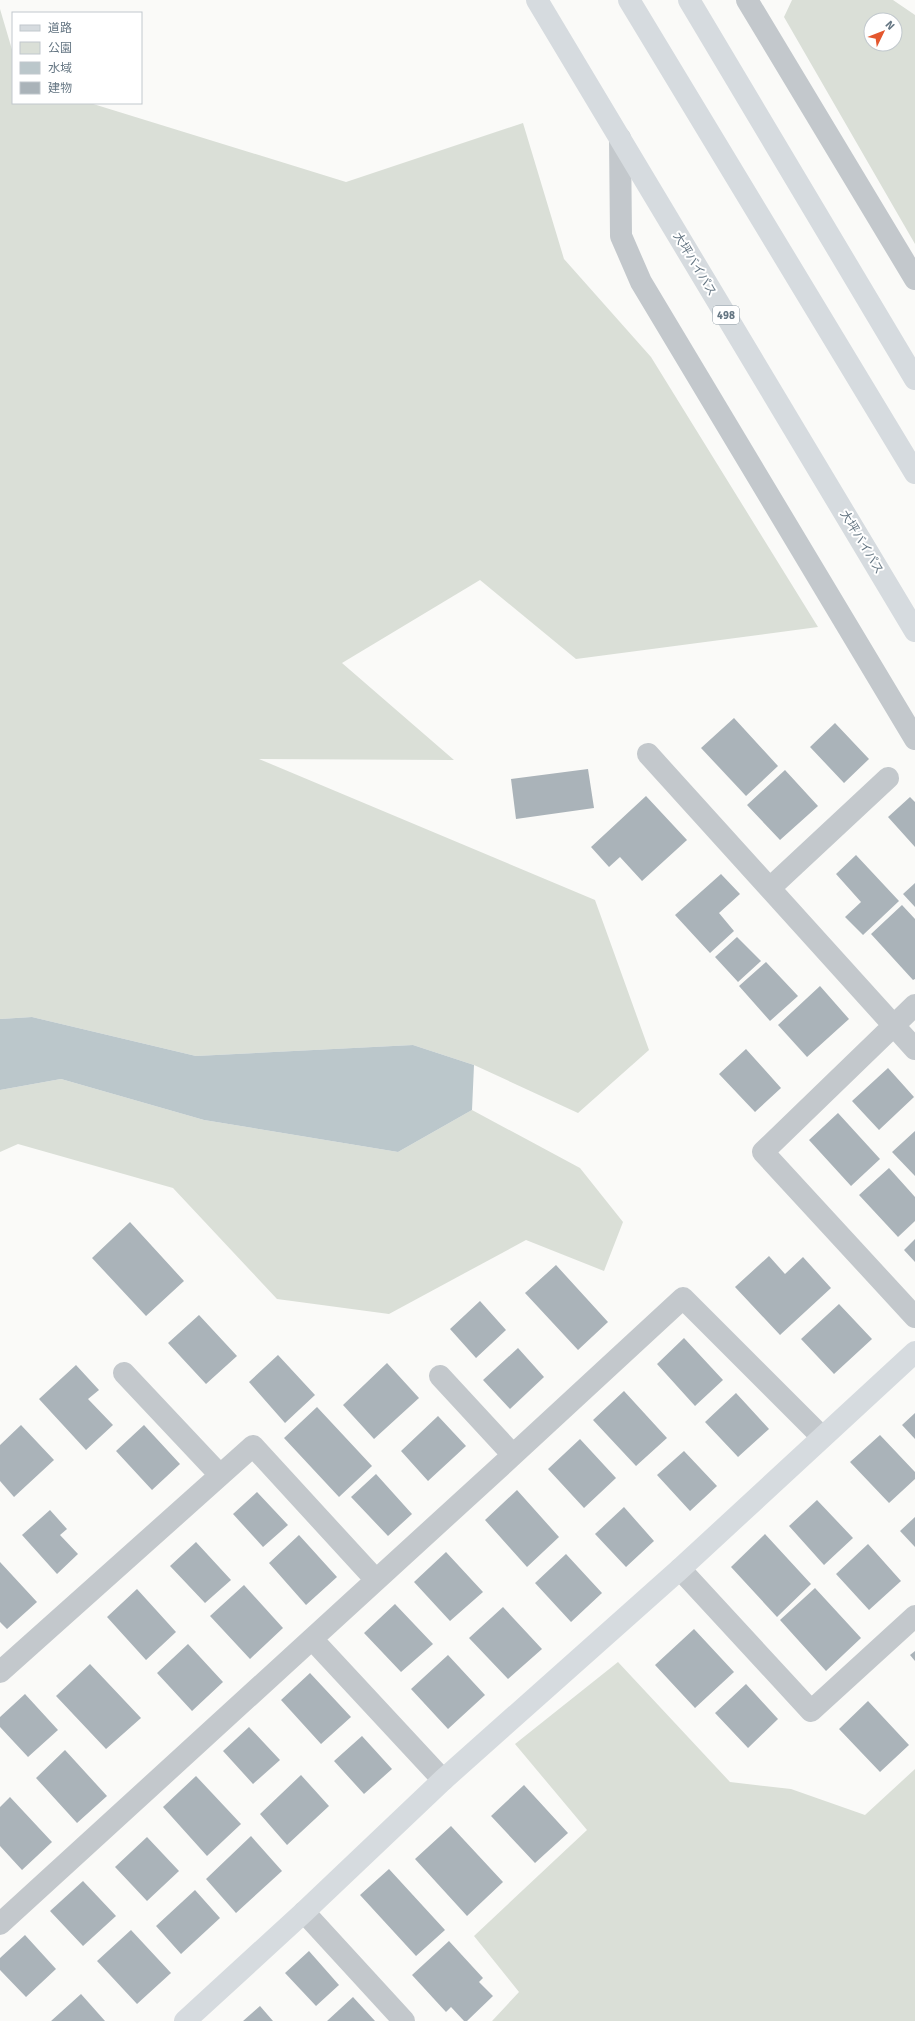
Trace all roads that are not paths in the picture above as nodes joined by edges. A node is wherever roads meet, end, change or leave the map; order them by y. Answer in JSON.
{"nodes":[{"id":1,"x":537,"y":0,"type":"edge"},
{"id":2,"x":629,"y":0,"type":"edge"},
{"id":3,"x":689,"y":0,"type":"edge"},
{"id":4,"x":747,"y":0,"type":"edge"},
{"id":5,"x":620,"y":138,"type":"junction"},
{"id":6,"x":915,"y":279,"type":"edge"},
{"id":7,"x":915,"y":379,"type":"edge"},
{"id":8,"x":915,"y":473,"type":"edge"},
{"id":9,"x":915,"y":631,"type":"edge"},
{"id":10,"x":915,"y":739,"type":"edge"},
{"id":11,"x":648,"y":754,"type":"dead end"},
{"id":12,"x":888,"y":778,"type":"dead end"},
{"id":13,"x":770,"y":888,"type":"junction"},
{"id":14,"x":915,"y":1004,"type":"edge"},
{"id":15,"x":893,"y":1025,"type":"junction"},
{"id":16,"x":915,"y":1049,"type":"edge"},
{"id":17,"x":915,"y":1316,"type":"edge"},
{"id":18,"x":915,"y":1352,"type":"edge"},
{"id":19,"x":124,"y":1373,"type":"dead end"},
{"id":20,"x":440,"y":1376,"type":"dead end"},
{"id":21,"x":822,"y":1437,"type":"junction"},
{"id":22,"x":513,"y":1455,"type":"junction"},
{"id":23,"x":220,"y":1475,"type":"junction"},
{"id":24,"x":680,"y":1569,"type":"junction"},
{"id":25,"x":376,"y":1580,"type":"junction"},
{"id":26,"x":915,"y":1616,"type":"edge"},
{"id":27,"x":312,"y":1639,"type":"junction"},
{"id":28,"x":0,"y":1672,"type":"edge"},
{"id":29,"x":443,"y":1780,"type":"junction"},
{"id":30,"x":304,"y":1912,"type":"junction"},
{"id":31,"x":0,"y":1924,"type":"edge"},
{"id":32,"x":185,"y":2021,"type":"edge"},
{"id":33,"x":404,"y":2021,"type":"edge"}],
"edges":[{"from":1,"to":5,"type":"main road","name":"大坪バイパス","number":"498"},
{"from":2,"to":8,"type":"main road"},
{"from":3,"to":7,"type":"main road"},
{"from":4,"to":6,"type":"street"},
{"from":5,"to":9,"type":"main road","name":"大坪バイパス","number":"498"},
{"from":5,"to":10,"type":"street"},
{"from":11,"to":13,"type":"street"},
{"from":12,"to":13,"type":"street"},
{"from":13,"to":15,"type":"street"},
{"from":14,"to":15,"type":"street"},
{"from":15,"to":16,"type":"street"},
{"from":15,"to":17,"type":"street"},
{"from":18,"to":21,"type":"main road"},
{"from":19,"to":23,"type":"street"},
{"from":20,"to":22,"type":"street"},
{"from":21,"to":22,"type":"street"},
{"from":21,"to":24,"type":"main road"},
{"from":22,"to":25,"type":"street"},
{"from":23,"to":25,"type":"street"},
{"from":23,"to":28,"type":"street"},
{"from":24,"to":26,"type":"street"},
{"from":24,"to":29,"type":"main road"},
{"from":25,"to":27,"type":"street"},
{"from":27,"to":29,"type":"street"},
{"from":27,"to":31,"type":"street"},
{"from":29,"to":30,"type":"main road"},
{"from":30,"to":32,"type":"main road"},
{"from":30,"to":33,"type":"street"}]}
